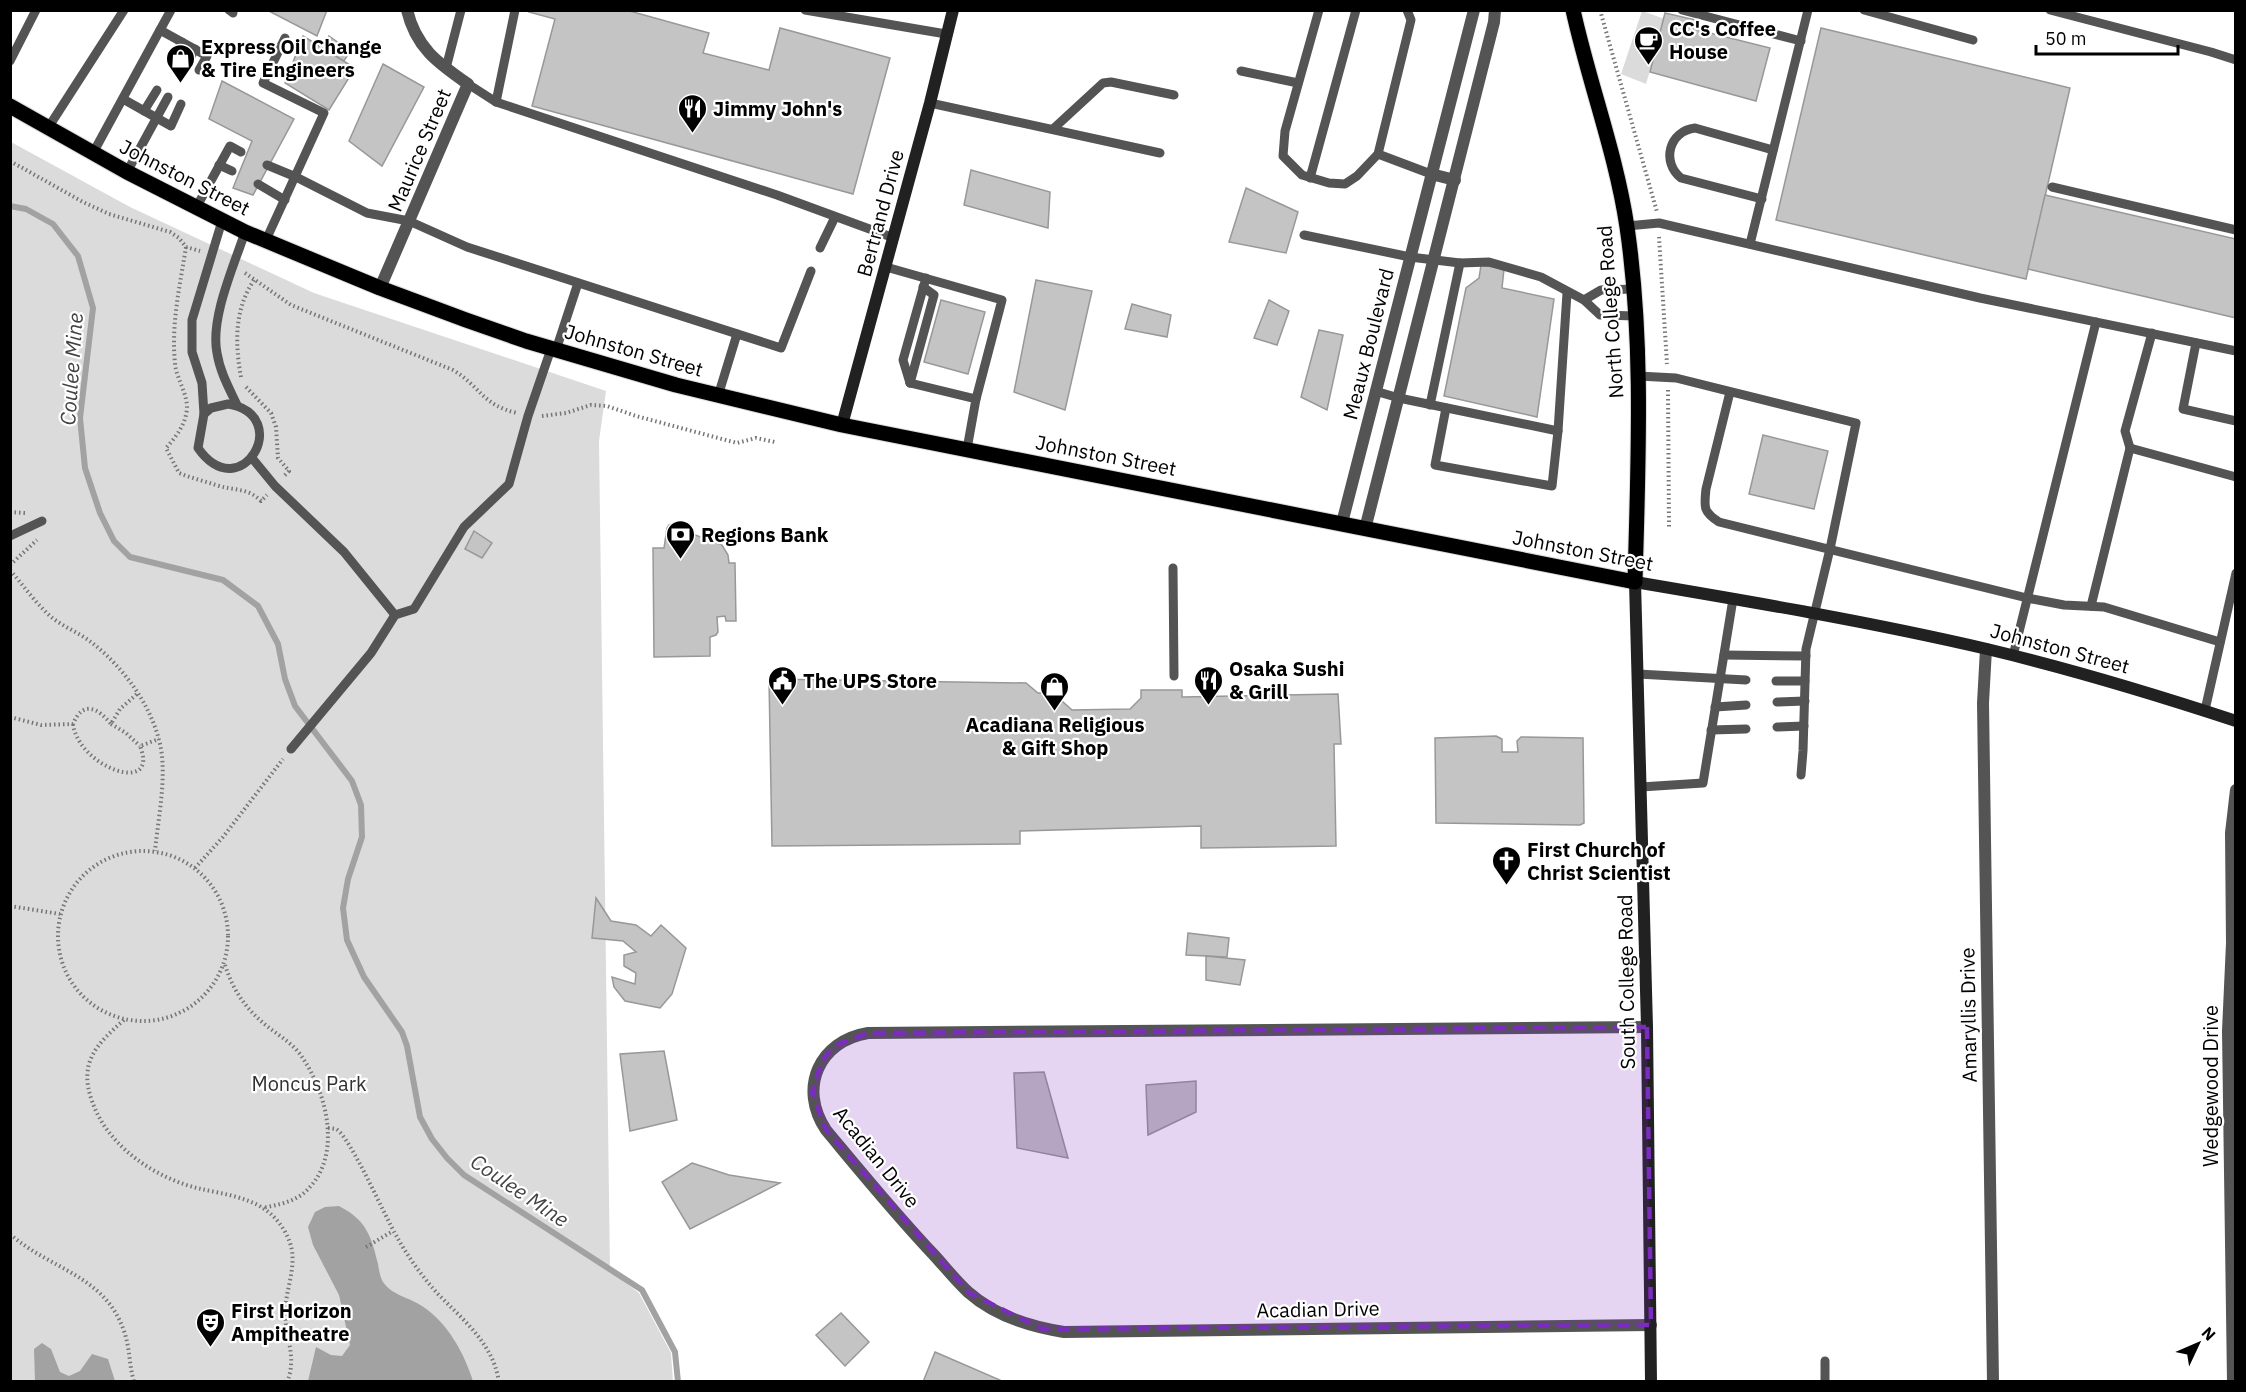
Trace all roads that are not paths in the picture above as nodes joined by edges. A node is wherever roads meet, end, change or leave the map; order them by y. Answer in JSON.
{"nodes":[{"id":1,"x":36,"y":10,"type":"edge"},
{"id":2,"x":124,"y":10,"type":"edge"},
{"id":3,"x":171,"y":10,"type":"edge"},
{"id":4,"x":407,"y":10,"type":"edge"},
{"id":5,"x":461,"y":10,"type":"edge"},
{"id":6,"x":515,"y":10,"type":"edge"},
{"id":7,"x":805,"y":10,"type":"edge"},
{"id":8,"x":953,"y":10,"type":"edge"},
{"id":9,"x":1319,"y":10,"type":"edge"},
{"id":10,"x":1356,"y":10,"type":"edge"},
{"id":11,"x":1407,"y":10,"type":"edge"},
{"id":12,"x":1474,"y":10,"type":"edge"},
{"id":13,"x":1495,"y":10,"type":"edge"},
{"id":14,"x":1573,"y":10,"type":"edge"},
{"id":15,"x":1682,"y":10,"type":"edge"},
{"id":16,"x":1809,"y":10,"type":"edge"},
{"id":17,"x":1864,"y":10,"type":"edge"},
{"id":18,"x":2050,"y":10,"type":"edge"},
{"id":19,"x":160,"y":30,"type":"junction"},
{"id":20,"x":946,"y":34,"type":"junction"},
{"id":21,"x":285,"y":38,"type":"dead end"},
{"id":22,"x":1973,"y":39,"type":"dead end"},
{"id":23,"x":1801,"y":41,"type":"junction"},
{"id":24,"x":182,"y":42,"type":"junction"},
{"id":25,"x":195,"y":49,"type":"junction"},
{"id":26,"x":175,"y":57,"type":"dead end"},
{"id":27,"x":2235,"y":60,"type":"edge"},
{"id":28,"x":10,"y":61,"type":"edge"},
{"id":29,"x":187,"y":64,"type":"dead end"},
{"id":30,"x":446,"y":68,"type":"junction"},
{"id":31,"x":199,"y":70,"type":"dead end"},
{"id":32,"x":1241,"y":71,"type":"dead end"},
{"id":33,"x":1298,"y":83,"type":"junction"},
{"id":34,"x":468,"y":84,"type":"junction"},
{"id":35,"x":157,"y":90,"type":"dead end"},
{"id":36,"x":1174,"y":95,"type":"dead end"},
{"id":37,"x":168,"y":97,"type":"dead end"},
{"id":38,"x":123,"y":99,"type":"junction"},
{"id":39,"x":496,"y":102,"type":"junction"},
{"id":40,"x":930,"y":103,"type":"junction"},
{"id":41,"x":181,"y":104,"type":"dead end"},
{"id":42,"x":10,"y":106,"type":"edge"},
{"id":43,"x":144,"y":111,"type":"junction"},
{"id":44,"x":156,"y":118,"type":"junction"},
{"id":45,"x":48,"y":128,"type":"junction"},
{"id":46,"x":1053,"y":129,"type":"junction"},
{"id":47,"x":1773,"y":150,"type":"junction"},
{"id":48,"x":241,"y":152,"type":"dead end"},
{"id":49,"x":93,"y":153,"type":"junction"},
{"id":50,"x":1160,"y":153,"type":"dead end"},
{"id":51,"x":1378,"y":154,"type":"junction"},
{"id":52,"x":219,"y":165,"type":"junction"},
{"id":53,"x":267,"y":165,"type":"dead end"},
{"id":54,"x":232,"y":171,"type":"dead end"},
{"id":55,"x":127,"y":172,"type":"junction"},
{"id":56,"x":1431,"y":174,"type":"junction"},
{"id":57,"x":296,"y":177,"type":"junction"},
{"id":58,"x":1310,"y":178,"type":"junction"},
{"id":59,"x":1455,"y":180,"type":"junction"},
{"id":60,"x":258,"y":184,"type":"dead end"},
{"id":61,"x":2052,"y":187,"type":"dead end"},
{"id":62,"x":1762,"y":199,"type":"junction"},
{"id":63,"x":285,"y":200,"type":"junction"},
{"id":64,"x":196,"y":208,"type":"junction"},
{"id":65,"x":835,"y":217,"type":"junction"},
{"id":66,"x":222,"y":221,"type":"junction"},
{"id":67,"x":409,"y":221,"type":"junction"},
{"id":68,"x":1627,"y":226,"type":"junction"},
{"id":69,"x":2235,"y":230,"type":"edge"},
{"id":70,"x":245,"y":232,"type":"junction"},
{"id":71,"x":1304,"y":235,"type":"dead end"},
{"id":72,"x":894,"y":238,"type":"junction"},
{"id":73,"x":266,"y":240,"type":"junction"},
{"id":74,"x":1750,"y":244,"type":"junction"},
{"id":75,"x":820,"y":248,"type":"dead end"},
{"id":76,"x":1410,"y":257,"type":"junction"},
{"id":77,"x":1435,"y":260,"type":"junction"},
{"id":78,"x":1460,"y":263,"type":"junction"},
{"id":79,"x":886,"y":267,"type":"junction"},
{"id":80,"x":811,"y":271,"type":"dead end"},
{"id":81,"x":578,"y":283,"type":"junction"},
{"id":82,"x":925,"y":283,"type":"junction"},
{"id":83,"x":381,"y":288,"type":"junction"},
{"id":84,"x":1634,"y":290,"type":"junction"},
{"id":85,"x":1567,"y":293,"type":"junction"},
{"id":86,"x":1584,"y":300,"type":"junction"},
{"id":87,"x":1636,"y":316,"type":"junction"},
{"id":88,"x":2096,"y":322,"type":"junction"},
{"id":89,"x":2152,"y":333,"type":"junction"},
{"id":90,"x":737,"y":334,"type":"junction"},
{"id":91,"x":2196,"y":343,"type":"junction"},
{"id":92,"x":554,"y":349,"type":"junction"},
{"id":93,"x":2235,"y":351,"type":"edge"},
{"id":94,"x":1638,"y":375,"type":"junction"},
{"id":95,"x":1375,"y":392,"type":"junction"},
{"id":96,"x":1730,"y":392,"type":"junction"},
{"id":97,"x":718,"y":396,"type":"junction"},
{"id":98,"x":1399,"y":398,"type":"junction"},
{"id":99,"x":976,"y":399,"type":"junction"},
{"id":100,"x":237,"y":405,"type":"junction"},
{"id":101,"x":1430,"y":405,"type":"junction"},
{"id":102,"x":1446,"y":408,"type":"junction"},
{"id":103,"x":204,"y":414,"type":"junction"},
{"id":104,"x":2235,"y":422,"type":"edge"},
{"id":105,"x":843,"y":425,"type":"junction"},
{"id":106,"x":1558,"y":431,"type":"junction"},
{"id":107,"x":2130,"y":448,"type":"junction"},
{"id":108,"x":967,"y":449,"type":"junction"},
{"id":109,"x":252,"y":458,"type":"junction"},
{"id":110,"x":2235,"y":477,"type":"edge"},
{"id":111,"x":42,"y":521,"type":"dead end"},
{"id":112,"x":1342,"y":523,"type":"junction"},
{"id":113,"x":1365,"y":529,"type":"junction"},
{"id":114,"x":10,"y":536,"type":"edge"},
{"id":115,"x":1830,"y":549,"type":"junction"},
{"id":116,"x":1173,"y":568,"type":"dead end"},
{"id":117,"x":2235,"y":573,"type":"edge"},
{"id":118,"x":1635,"y":582,"type":"junction"},
{"id":119,"x":1733,"y":598,"type":"junction"},
{"id":120,"x":2027,"y":598,"type":"junction"},
{"id":121,"x":2091,"y":606,"type":"junction"},
{"id":122,"x":1815,"y":613,"type":"junction"},
{"id":123,"x":395,"y":615,"type":"junction"},
{"id":124,"x":2220,"y":642,"type":"junction"},
{"id":125,"x":1986,"y":649,"type":"junction"},
{"id":126,"x":1724,"y":655,"type":"junction"},
{"id":127,"x":1806,"y":656,"type":"junction"},
{"id":128,"x":2013,"y":656,"type":"junction"},
{"id":129,"x":1638,"y":675,"type":"junction"},
{"id":130,"x":1174,"y":676,"type":"dead end"},
{"id":131,"x":1720,"y":680,"type":"junction"},
{"id":132,"x":1746,"y":680,"type":"dead end"},
{"id":133,"x":1776,"y":681,"type":"dead end"},
{"id":134,"x":1805,"y":681,"type":"junction"},
{"id":135,"x":1805,"y":701,"type":"junction"},
{"id":136,"x":1777,"y":702,"type":"dead end"},
{"id":137,"x":1746,"y":705,"type":"dead end"},
{"id":138,"x":1715,"y":707,"type":"junction"},
{"id":139,"x":2205,"y":710,"type":"junction"},
{"id":140,"x":2235,"y":721,"type":"edge"},
{"id":141,"x":1804,"y":726,"type":"junction"},
{"id":142,"x":1777,"y":727,"type":"dead end"},
{"id":143,"x":1746,"y":729,"type":"dead end"},
{"id":144,"x":1712,"y":730,"type":"junction"},
{"id":145,"x":291,"y":749,"type":"road end"},
{"id":146,"x":1801,"y":776,"type":"dead end"},
{"id":147,"x":1641,"y":787,"type":"junction"},
{"id":148,"x":2235,"y":790,"type":"edge"},
{"id":149,"x":1647,"y":1027,"type":"junction"},
{"id":150,"x":1651,"y":1325,"type":"junction"},
{"id":151,"x":1825,"y":1361,"type":"dead end"},
{"id":152,"x":1651,"y":1382,"type":"edge"},
{"id":153,"x":1825,"y":1382,"type":"edge"},
{"id":154,"x":1993,"y":1382,"type":"edge"},
{"id":155,"x":2233,"y":1382,"type":"edge"}],
"edges":[{"from":1,"to":28,"type":"lane"},
{"from":2,"to":45,"type":"lane"},
{"from":3,"to":19,"type":"lane"},
{"from":4,"to":30,"type":"street","name":"Maurice Street"},
{"from":5,"to":30,"type":"lane"},
{"from":6,"to":39,"type":"lane"},
{"from":7,"to":20,"type":"lane"},
{"from":8,"to":20,"type":"main road","name":"Bertrand Drive"},
{"from":9,"to":33,"type":"lane"},
{"from":10,"to":58,"type":"lane"},
{"from":11,"to":51,"type":"lane"},
{"from":12,"to":56,"type":"street","name":"Meaux Boulevard"},
{"from":13,"to":59,"type":"street"},
{"from":14,"to":68,"type":"main road","name":"North College Road"},
{"from":15,"to":23,"type":"lane"},
{"from":16,"to":23,"type":"lane"},
{"from":17,"to":22,"type":"lane"},
{"from":18,"to":27,"type":"lane"},
{"from":19,"to":24,"type":"lane"},
{"from":19,"to":38,"type":"lane"},
{"from":20,"to":40,"type":"main road","name":"Bertrand Drive"},
{"from":21,"to":57,"type":"lane"},
{"from":23,"to":47,"type":"lane"},
{"from":24,"to":25,"type":"lane"},
{"from":24,"to":26,"type":"lane"},
{"from":25,"to":29,"type":"lane"},
{"from":25,"to":31,"type":"lane"},
{"from":30,"to":34,"type":"street","name":"Maurice Street"},
{"from":32,"to":33,"type":"lane"},
{"from":33,"to":58,"type":"lane"},
{"from":34,"to":39,"type":"lane"},
{"from":34,"to":67,"type":"street","name":"Maurice Street"},
{"from":35,"to":43,"type":"lane"},
{"from":36,"to":46,"type":"lane"},
{"from":37,"to":44,"type":"lane"},
{"from":38,"to":43,"type":"lane"},
{"from":38,"to":49,"type":"lane"},
{"from":39,"to":65,"type":"lane"},
{"from":40,"to":46,"type":"lane"},
{"from":40,"to":72,"type":"main road","name":"Bertrand Drive"},
{"from":41,"to":44,"type":"lane"},
{"from":42,"to":45,"type":"main road","name":"Johnston Street"},
{"from":43,"to":44,"type":"lane"},
{"from":44,"to":55,"type":"lane"},
{"from":45,"to":49,"type":"main road","name":"Johnston Street"},
{"from":46,"to":50,"type":"lane"},
{"from":47,"to":62,"type":"lane"},
{"from":47,"to":62,"type":"lane"},
{"from":48,"to":52,"type":"lane"},
{"from":49,"to":55,"type":"main road","name":"Johnston Street"},
{"from":51,"to":56,"type":"lane"},
{"from":51,"to":58,"type":"lane"},
{"from":52,"to":54,"type":"lane"},
{"from":52,"to":64,"type":"lane"},
{"from":53,"to":57,"type":"lane"},
{"from":55,"to":64,"type":"main road","name":"Johnston Street"},
{"from":56,"to":59,"type":"street"},
{"from":56,"to":76,"type":"street","name":"Meaux Boulevard"},
{"from":57,"to":63,"type":"lane"},
{"from":57,"to":67,"type":"lane"},
{"from":59,"to":77,"type":"street"},
{"from":60,"to":63,"type":"lane"},
{"from":61,"to":69,"type":"lane"},
{"from":62,"to":74,"type":"lane"},
{"from":63,"to":73,"type":"lane"},
{"from":64,"to":66,"type":"main road","name":"Johnston Street"},
{"from":65,"to":72,"type":"lane"},
{"from":65,"to":75,"type":"lane"},
{"from":66,"to":70,"type":"main road","name":"Johnston Street"},
{"from":66,"to":103,"type":"lane"},
{"from":67,"to":81,"type":"lane"},
{"from":67,"to":83,"type":"street","name":"Maurice Street"},
{"from":68,"to":74,"type":"lane"},
{"from":68,"to":84,"type":"main road","name":"North College Road"},
{"from":70,"to":73,"type":"main road","name":"Johnston Street"},
{"from":70,"to":100,"type":"lane"},
{"from":71,"to":76,"type":"lane"},
{"from":72,"to":79,"type":"main road","name":"Bertrand Drive"},
{"from":73,"to":83,"type":"main road","name":"Johnston Street"},
{"from":74,"to":88,"type":"lane"},
{"from":76,"to":77,"type":"lane"},
{"from":76,"to":95,"type":"street","name":"Meaux Boulevard"},
{"from":77,"to":78,"type":"lane"},
{"from":77,"to":98,"type":"street"},
{"from":78,"to":85,"type":"lane"},
{"from":78,"to":101,"type":"lane"},
{"from":79,"to":82,"type":"lane"},
{"from":79,"to":105,"type":"main road","name":"Bertrand Drive"},
{"from":80,"to":90,"type":"lane"},
{"from":81,"to":90,"type":"lane"},
{"from":81,"to":92,"type":"lane"},
{"from":82,"to":99,"type":"lane"},
{"from":82,"to":99,"type":"lane"},
{"from":83,"to":92,"type":"main road","name":"Johnston Street"},
{"from":84,"to":86,"type":"lane"},
{"from":84,"to":87,"type":"main road","name":"North College Road"},
{"from":85,"to":86,"type":"lane"},
{"from":85,"to":106,"type":"lane"},
{"from":86,"to":87,"type":"lane"},
{"from":87,"to":94,"type":"main road","name":"North College Road"},
{"from":88,"to":89,"type":"lane"},
{"from":88,"to":120,"type":"lane"},
{"from":89,"to":91,"type":"lane"},
{"from":89,"to":107,"type":"lane"},
{"from":90,"to":97,"type":"lane"},
{"from":91,"to":93,"type":"lane"},
{"from":91,"to":104,"type":"lane"},
{"from":92,"to":97,"type":"main road","name":"Johnston Street"},
{"from":92,"to":123,"type":"lane"},
{"from":94,"to":96,"type":"lane"},
{"from":94,"to":118,"type":"main road","name":"North College Road"},
{"from":95,"to":98,"type":"lane"},
{"from":95,"to":112,"type":"street","name":"Meaux Boulevard"},
{"from":96,"to":115,"type":"lane"},
{"from":96,"to":115,"type":"lane"},
{"from":97,"to":105,"type":"main road","name":"Johnston Street"},
{"from":98,"to":101,"type":"lane"},
{"from":98,"to":113,"type":"street"},
{"from":99,"to":108,"type":"lane"},
{"from":100,"to":103,"type":"lane"},
{"from":100,"to":109,"type":"lane"},
{"from":101,"to":102,"type":"lane"},
{"from":102,"to":106,"type":"lane"},
{"from":102,"to":106,"type":"lane"},
{"from":103,"to":109,"type":"lane"},
{"from":105,"to":108,"type":"main road","name":"Johnston Street"},
{"from":107,"to":110,"type":"lane"},
{"from":107,"to":121,"type":"lane"},
{"from":108,"to":112,"type":"main road","name":"Johnston Street"},
{"from":109,"to":123,"type":"lane"},
{"from":111,"to":114,"type":"lane"},
{"from":112,"to":113,"type":"main road","name":"Johnston Street"},
{"from":113,"to":118,"type":"main road","name":"Johnston Street"},
{"from":115,"to":120,"type":"lane"},
{"from":115,"to":122,"type":"lane"},
{"from":116,"to":130,"type":"lane"},
{"from":117,"to":124,"type":"lane"},
{"from":118,"to":119,"type":"main road","name":"Johnston Street"},
{"from":118,"to":129,"type":"main road","name":"South College Road"},
{"from":119,"to":122,"type":"main road","name":"Johnston Street"},
{"from":119,"to":126,"type":"lane"},
{"from":120,"to":121,"type":"lane"},
{"from":120,"to":128,"type":"lane"},
{"from":121,"to":124,"type":"lane"},
{"from":122,"to":125,"type":"main road","name":"Johnston Street"},
{"from":122,"to":127,"type":"lane"},
{"from":123,"to":145,"type":"lane"},
{"from":124,"to":139,"type":"lane"},
{"from":125,"to":128,"type":"main road","name":"Johnston Street"},
{"from":125,"to":154,"type":"street","name":"Amaryllis Drive"},
{"from":126,"to":127,"type":"lane"},
{"from":126,"to":131,"type":"lane"},
{"from":127,"to":134,"type":"lane"},
{"from":128,"to":139,"type":"main road","name":"Johnston Street"},
{"from":129,"to":131,"type":"lane"},
{"from":129,"to":147,"type":"main road","name":"South College Road"},
{"from":131,"to":132,"type":"lane"},
{"from":131,"to":138,"type":"lane"},
{"from":133,"to":134,"type":"lane"},
{"from":134,"to":135,"type":"lane"},
{"from":135,"to":136,"type":"lane"},
{"from":135,"to":141,"type":"lane"},
{"from":137,"to":138,"type":"lane"},
{"from":138,"to":144,"type":"lane"},
{"from":139,"to":140,"type":"main road","name":"Johnston Street"},
{"from":141,"to":142,"type":"lane"},
{"from":141,"to":146,"type":"lane"},
{"from":143,"to":144,"type":"lane"},
{"from":144,"to":147,"type":"lane"},
{"from":147,"to":149,"type":"main road","name":"South College Road"},
{"from":148,"to":155,"type":"street","name":"Wedgewood Drive"},
{"from":149,"to":150,"type":"main road","name":"South College Road"},
{"from":149,"to":150,"type":"street","name":"Acadian Drive"},
{"from":150,"to":152,"type":"main road","name":"South College Road"},
{"from":151,"to":153,"type":"lane"}]}
